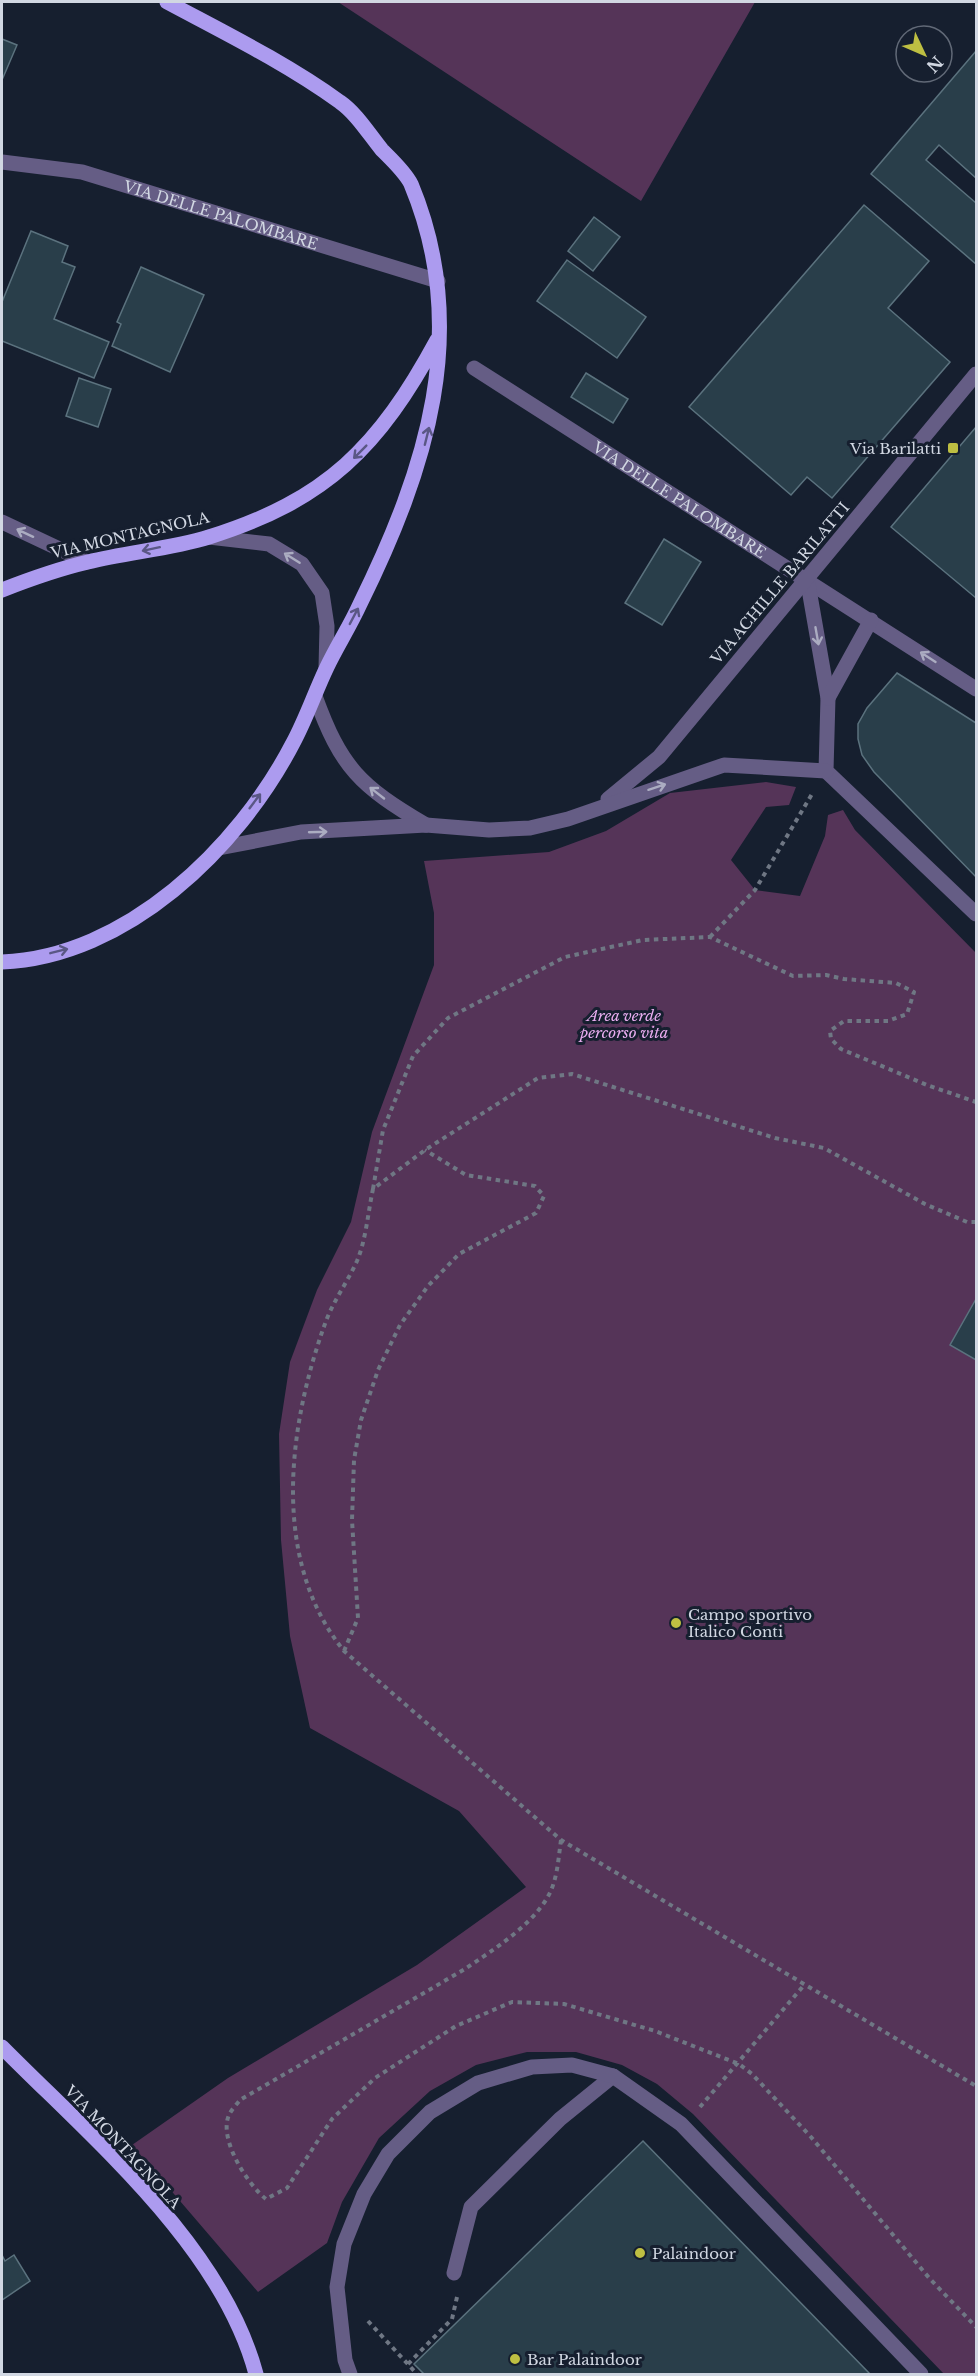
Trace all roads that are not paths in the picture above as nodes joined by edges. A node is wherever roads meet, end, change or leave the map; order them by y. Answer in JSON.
{"nodes":[{"id":1,"x":167,"y":2,"type":"edge"},
{"id":2,"x":2,"y":162,"type":"edge"},
{"id":3,"x":438,"y":281,"type":"junction"},
{"id":4,"x":439,"y":335,"type":"junction"},
{"id":5,"x":474,"y":368,"type":"dead end"},
{"id":6,"x":976,"y":374,"type":"edge"},
{"id":7,"x":2,"y":522,"type":"edge"},
{"id":8,"x":208,"y":537,"type":"junction"},
{"id":9,"x":87,"y":562,"type":"junction"},
{"id":10,"x":807,"y":578,"type":"junction"},
{"id":11,"x":2,"y":590,"type":"edge"},
{"id":12,"x":871,"y":620,"type":"junction"},
{"id":13,"x":326,"y":668,"type":"junction"},
{"id":14,"x":976,"y":689,"type":"edge"},
{"id":15,"x":315,"y":696,"type":"junction"},
{"id":16,"x":828,"y":698,"type":"junction"},
{"id":17,"x":826,"y":771,"type":"junction"},
{"id":18,"x":601,"y":805,"type":"junction"},
{"id":19,"x":426,"y":825,"type":"junction"},
{"id":20,"x":219,"y":848,"type":"junction"},
{"id":21,"x":976,"y":914,"type":"edge"},
{"id":22,"x":2,"y":962,"type":"edge"},
{"id":23,"x":2,"y":2047,"type":"edge"},
{"id":24,"x":613,"y":2076,"type":"junction"},
{"id":25,"x":454,"y":2273,"type":"dead end"},
{"id":26,"x":256,"y":2374,"type":"edge"},
{"id":27,"x":350,"y":2374,"type":"edge"},
{"id":28,"x":921,"y":2374,"type":"edge"}],
"edges":[{"from":1,"to":3,"type":"main road","name":"VIA MONTAGNOLA"},
{"from":2,"to":3,"type":"street","name":"VIA DELLE PALOMBARE"},
{"from":3,"to":4,"type":"main road","name":"VIA MONTAGNOLA"},
{"from":4,"to":8,"type":"main road","name":"VIA MONTAGNOLA","one_way":true},
{"from":13,"to":4,"type":"main road","one_way":true},
{"from":5,"to":10,"type":"street","name":"VIA DELLE PALOMBARE"},
{"from":6,"to":10,"type":"street","name":"VIA ACHILLE BARILATTI"},
{"from":9,"to":7,"type":"street","one_way":true},
{"from":8,"to":9,"type":"main road","name":"VIA MONTAGNOLA","one_way":true},
{"from":13,"to":8,"type":"street","one_way":true},
{"from":9,"to":11,"type":"main road","name":"VIA MONTAGNOLA"},
{"from":10,"to":12,"type":"street","name":"VIA DELLE PALOMBARE"},
{"from":10,"to":16,"type":"street","one_way":true},
{"from":10,"to":18,"type":"street","name":"VIA ACHILLE BARILATTI"},
{"from":14,"to":12,"type":"street","name":"VIA DELLE PALOMBARE","one_way":true},
{"from":12,"to":16,"type":"street"},
{"from":13,"to":15,"type":"main road"},
{"from":19,"to":15,"type":"street","name":"VIA ACHILLE BARILATTI","one_way":true},
{"from":20,"to":15,"type":"main road","one_way":true},
{"from":16,"to":17,"type":"street"},
{"from":18,"to":17,"type":"street","name":"VIA ACHILLE BARILATTI","one_way":true},
{"from":17,"to":21,"type":"street"},
{"from":18,"to":19,"type":"street","name":"VIA ACHILLE BARILATTI"},
{"from":20,"to":19,"type":"street","name":"VIA ACHILLE BARILATTI","one_way":true},
{"from":22,"to":20,"type":"main road","one_way":true},
{"from":23,"to":26,"type":"main road","name":"VIA MONTAGNOLA"},
{"from":24,"to":25,"type":"street"},
{"from":24,"to":27,"type":"street"},
{"from":24,"to":28,"type":"street"}]}
